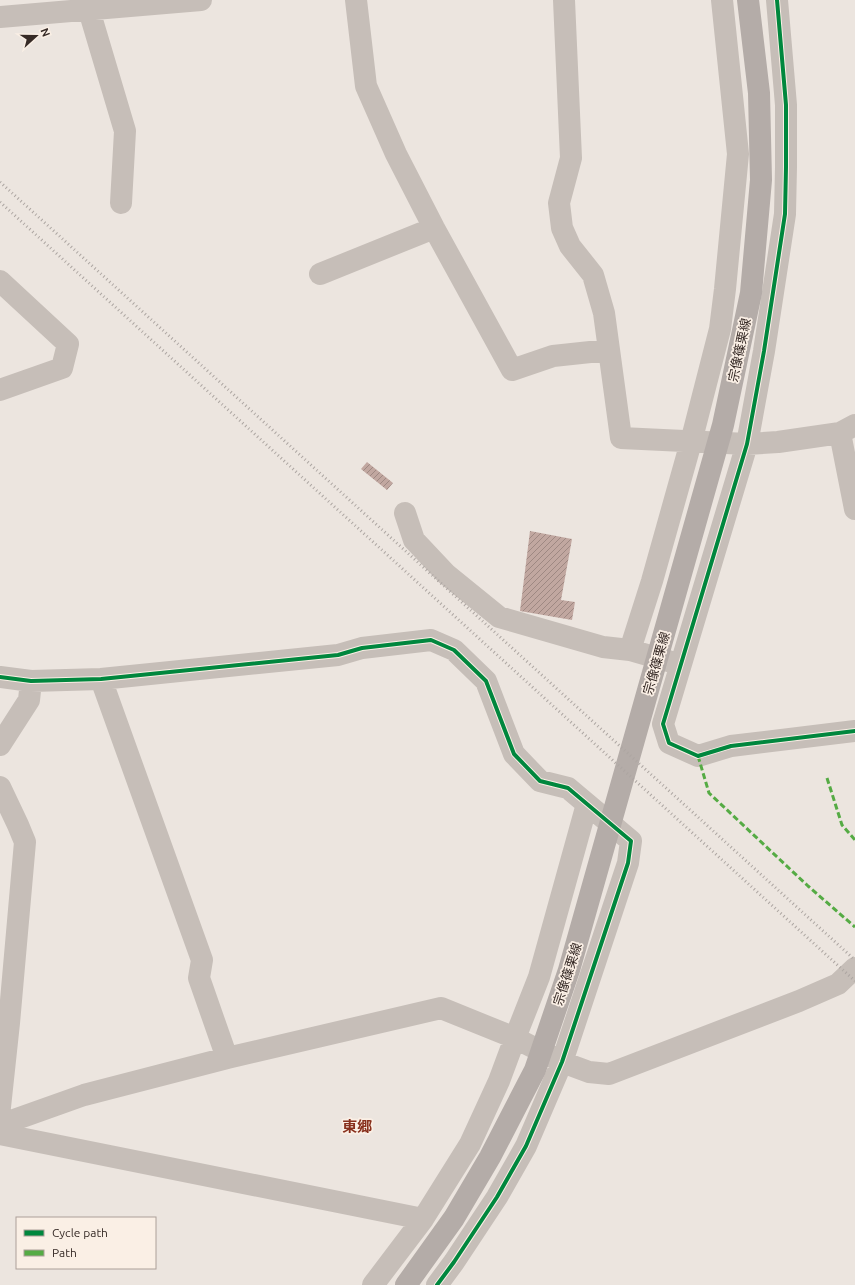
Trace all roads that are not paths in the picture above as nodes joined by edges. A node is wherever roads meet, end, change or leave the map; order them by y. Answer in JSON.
{"nodes":[{"id":1,"x":201,"y":0,"type":"edge"},
{"id":2,"x":356,"y":0,"type":"edge"},
{"id":3,"x":564,"y":0,"type":"edge"},
{"id":4,"x":722,"y":0,"type":"edge"},
{"id":5,"x":748,"y":0,"type":"edge"},
{"id":6,"x":778,"y":0,"type":"edge"},
{"id":7,"x":88,"y":10,"type":"junction"},
{"id":8,"x":0,"y":17,"type":"edge"},
{"id":9,"x":121,"y":203,"type":"dead end"},
{"id":10,"x":434,"y":228,"type":"junction"},
{"id":11,"x":320,"y":274,"type":"dead end"},
{"id":12,"x":0,"y":281,"type":"edge"},
{"id":13,"x":609,"y":350,"type":"junction"},
{"id":14,"x":0,"y":390,"type":"edge"},
{"id":15,"x":848,"y":429,"type":"edge"},
{"id":16,"x":691,"y":442,"type":"junction"},
{"id":17,"x":747,"y":444,"type":"junction"},
{"id":18,"x":855,"y":509,"type":"edge"},
{"id":19,"x":405,"y":513,"type":"dead end"},
{"id":20,"x":630,"y":650,"type":"junction"},
{"id":21,"x":680,"y":665,"type":"junction"},
{"id":22,"x":0,"y":677,"type":"edge"},
{"id":23,"x":101,"y":679,"type":"junction"},
{"id":24,"x":31,"y":681,"type":"junction"},
{"id":25,"x":855,"y":731,"type":"edge"},
{"id":26,"x":0,"y":746,"type":"edge"},
{"id":27,"x":0,"y":787,"type":"edge"},
{"id":28,"x":588,"y":804,"type":"junction"},
{"id":29,"x":855,"y":968,"type":"edge"},
{"id":30,"x":515,"y":1038,"type":"junction"},
{"id":31,"x":227,"y":1058,"type":"junction"},
{"id":32,"x":562,"y":1062,"type":"junction"},
{"id":33,"x":0,"y":1107,"type":"edge"},
{"id":34,"x":1,"y":1135,"type":"edge"},
{"id":35,"x":423,"y":1219,"type":"junction"},
{"id":36,"x":409,"y":1281,"type":"edge"},
{"id":37,"x":373,"y":1285,"type":"edge"},
{"id":38,"x":437,"y":1285,"type":"edge"}],
"edges":[{"from":1,"to":7,"type":"street"},
{"from":2,"to":10,"type":"street"},
{"from":3,"to":13,"type":"street"},
{"from":4,"to":16,"type":"street"},
{"from":5,"to":36,"type":"main road","name":"宗像篠栗線"},
{"from":6,"to":17,"type":"street"},
{"from":7,"to":8,"type":"street"},
{"from":7,"to":9,"type":"street"},
{"from":10,"to":11,"type":"street"},
{"from":10,"to":13,"type":"street"},
{"from":12,"to":14,"type":"street"},
{"from":13,"to":16,"type":"street"},
{"from":15,"to":17,"type":"street"},
{"from":15,"to":18,"type":"street"},
{"from":16,"to":17,"type":"street"},
{"from":16,"to":20,"type":"street"},
{"from":17,"to":21,"type":"street"},
{"from":19,"to":20,"type":"street"},
{"from":20,"to":21,"type":"street"},
{"from":21,"to":25,"type":"street"},
{"from":22,"to":24,"type":"street"},
{"from":23,"to":24,"type":"street"},
{"from":23,"to":28,"type":"street"},
{"from":23,"to":31,"type":"street"},
{"from":24,"to":26,"type":"street"},
{"from":27,"to":33,"type":"street"},
{"from":28,"to":30,"type":"street"},
{"from":28,"to":32,"type":"street"},
{"from":29,"to":32,"type":"street"},
{"from":30,"to":31,"type":"street"},
{"from":30,"to":32,"type":"street"},
{"from":30,"to":35,"type":"street"},
{"from":31,"to":34,"type":"street"},
{"from":32,"to":38,"type":"street"},
{"from":34,"to":35,"type":"street"},
{"from":35,"to":37,"type":"street"}]}
